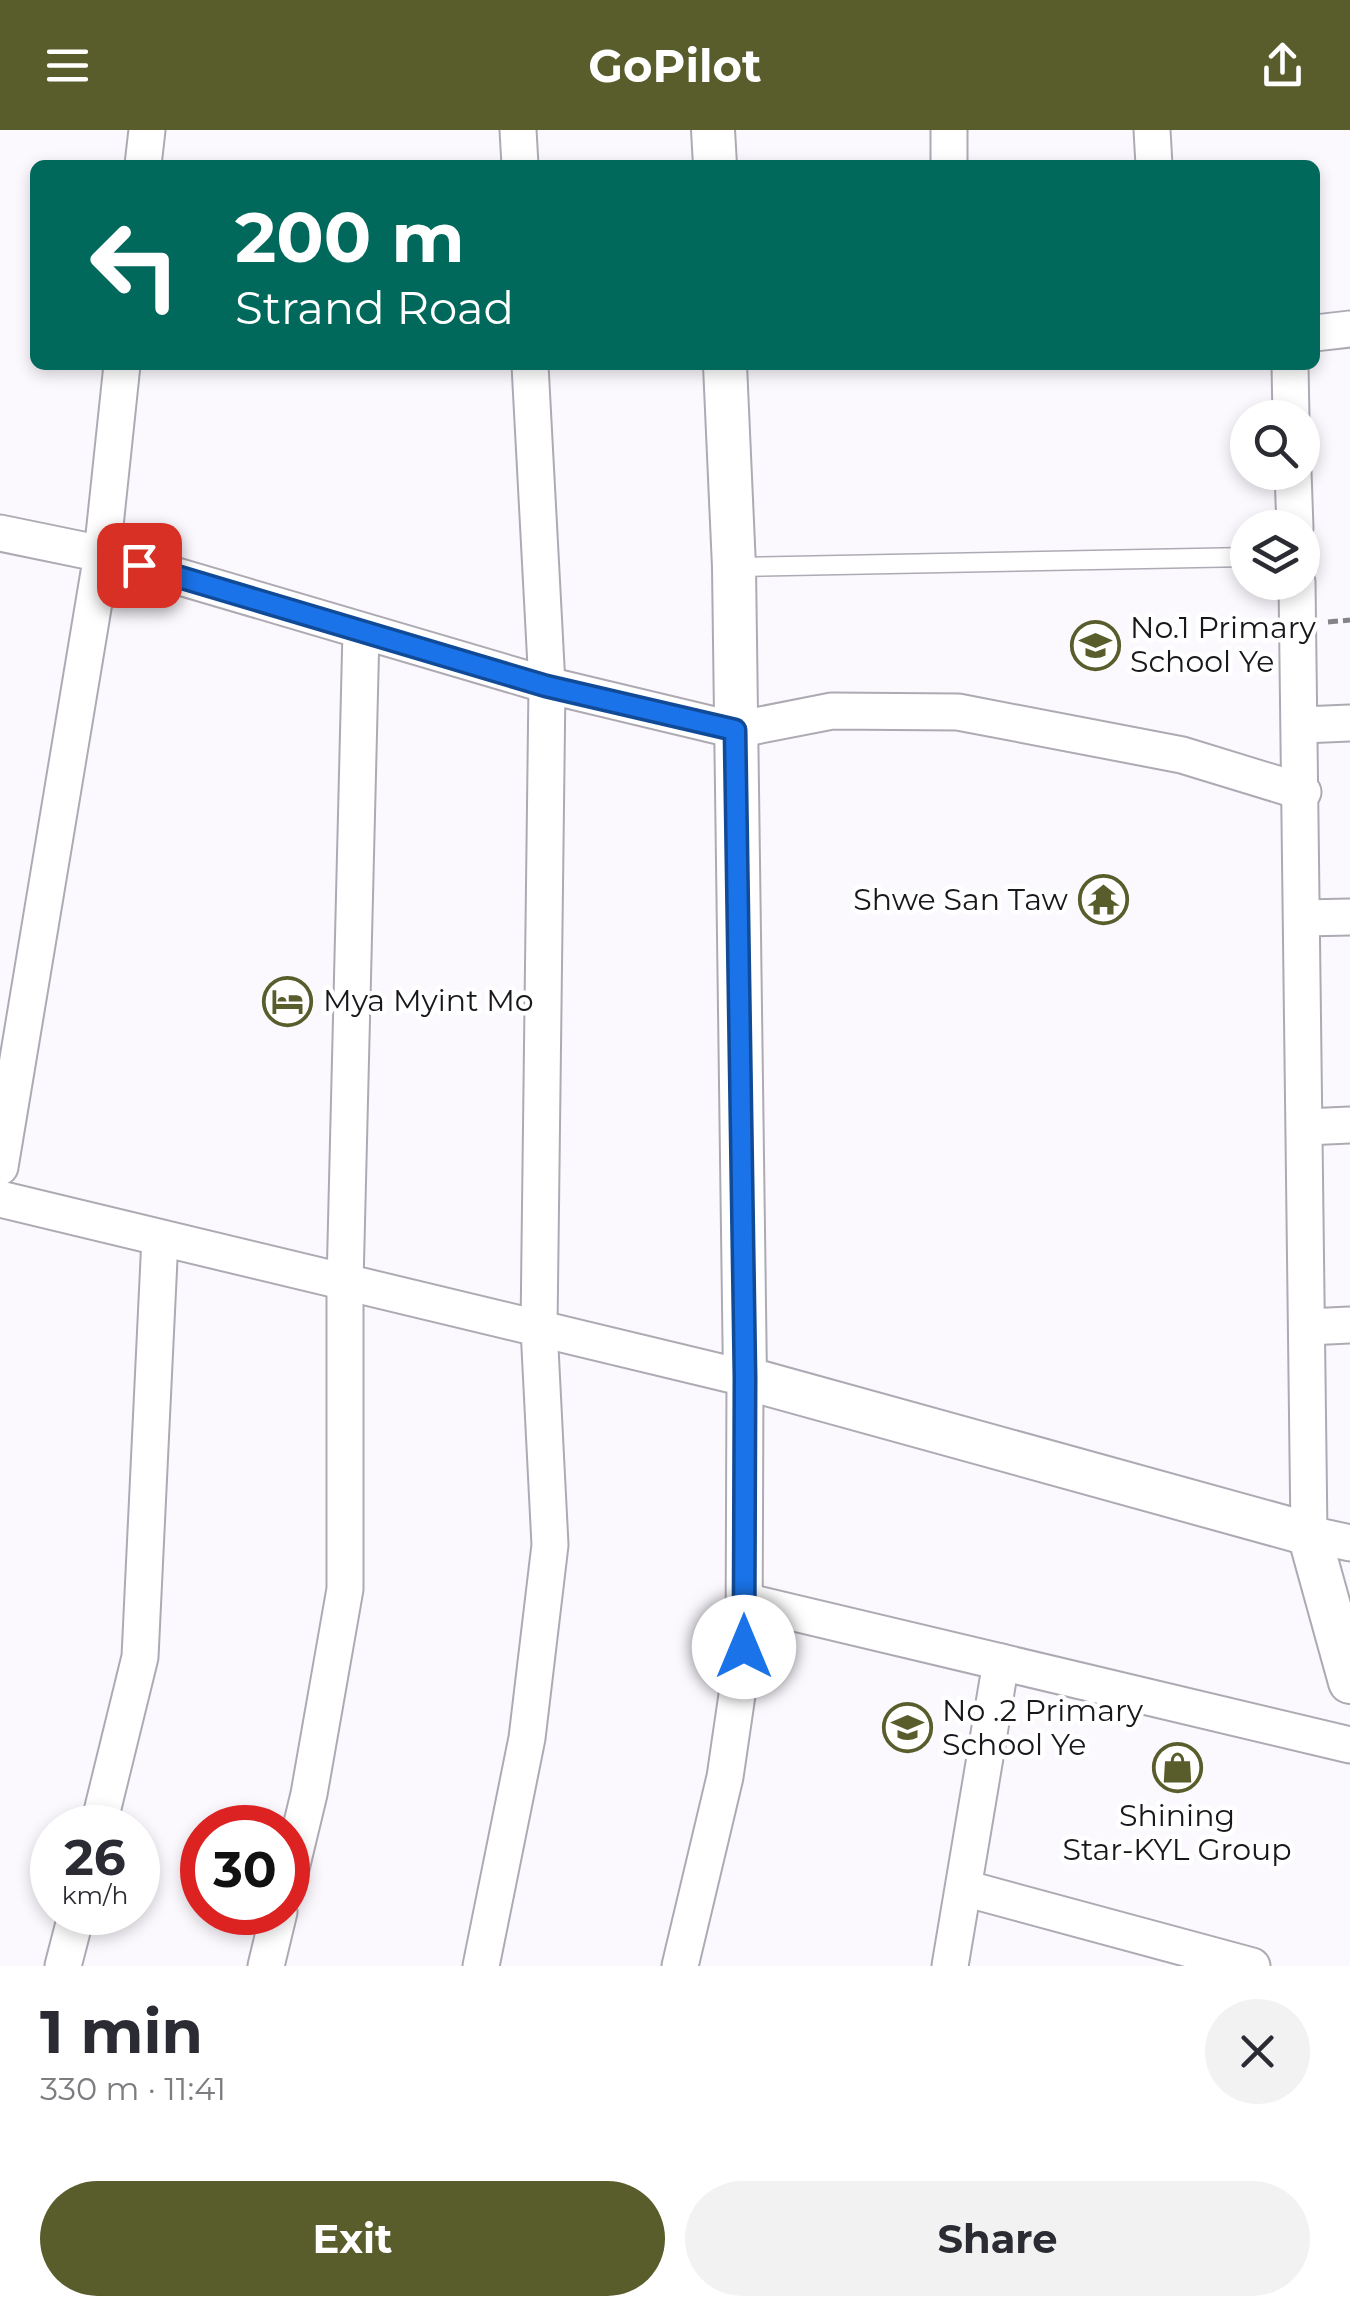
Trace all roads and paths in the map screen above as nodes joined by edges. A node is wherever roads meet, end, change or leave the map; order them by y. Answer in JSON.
{"nodes":[{"id":1,"x":147,"y":130,"type":"edge"},
{"id":2,"x":518,"y":130,"type":"edge"},
{"id":3,"x":714,"y":130,"type":"edge"},
{"id":4,"x":949,"y":130,"type":"edge"},
{"id":5,"x":1152,"y":130,"type":"edge"},
{"id":6,"x":144,"y":160,"type":"edge"},
{"id":7,"x":520,"y":160,"type":"edge"},
{"id":8,"x":715,"y":160,"type":"edge"},
{"id":9,"x":950,"y":160,"type":"edge"},
{"id":10,"x":1154,"y":160,"type":"edge"},
{"id":11,"x":1350,"y":329,"type":"edge"},
{"id":12,"x":1320,"y":332,"type":"edge"},
{"id":13,"x":121,"y":370,"type":"edge"},
{"id":14,"x":530,"y":370,"type":"edge"},
{"id":15,"x":724,"y":370,"type":"edge"},
{"id":16,"x":1290,"y":370,"type":"edge"},
{"id":17,"x":1291,"y":400,"type":"edge"},
{"id":18,"x":0,"y":533,"type":"edge"},
{"id":19,"x":102,"y":554,"type":"junction"},
{"id":20,"x":1230,"y":557,"type":"edge"},
{"id":21,"x":734,"y":567,"type":"junction"},
{"id":22,"x":1298,"y":600,"type":"edge"},
{"id":23,"x":361,"y":631,"type":"junction"},
{"id":24,"x":546,"y":686,"type":"junction"},
{"id":25,"x":1350,"y":723,"type":"edge"},
{"id":26,"x":1302,"y":724,"type":"junction"},
{"id":27,"x":735,"y":730,"type":"junction"},
{"id":28,"x":1303,"y":792,"type":"junction"},
{"id":29,"x":1304,"y":918,"type":"junction"},
{"id":30,"x":1350,"y":918,"type":"edge"},
{"id":31,"x":1350,"y":1125,"type":"edge"},
{"id":32,"x":1306,"y":1127,"type":"junction"},
{"id":33,"x":0,"y":1167,"type":"edge"},
{"id":34,"x":0,"y":1199,"type":"edge"},
{"id":35,"x":160,"y":1238,"type":"junction"},
{"id":36,"x":345,"y":1284,"type":"junction"},
{"id":37,"x":1350,"y":1325,"type":"edge"},
{"id":38,"x":1308,"y":1327,"type":"junction"},
{"id":39,"x":539,"y":1328,"type":"junction"},
{"id":40,"x":745,"y":1378,"type":"junction"},
{"id":41,"x":1330,"y":1539,"type":"edge"},
{"id":42,"x":744,"y":1601,"type":"junction"},
{"id":43,"x":1000,"y":1662,"type":"junction"},
{"id":44,"x":1350,"y":1682,"type":"edge"},
{"id":45,"x":1350,"y":1746,"type":"edge"},
{"id":46,"x":104,"y":1805,"type":"edge"},
{"id":47,"x":306,"y":1805,"type":"edge"},
{"id":48,"x":964,"y":1888,"type":"junction"},
{"id":49,"x":70,"y":1935,"type":"edge"},
{"id":50,"x":274,"y":1935,"type":"edge"},
{"id":51,"x":63,"y":1966,"type":"edge"},
{"id":52,"x":266,"y":1966,"type":"edge"},
{"id":53,"x":481,"y":1966,"type":"edge"},
{"id":54,"x":680,"y":1966,"type":"edge"},
{"id":55,"x":950,"y":1966,"type":"edge"},
{"id":56,"x":1252,"y":1966,"type":"edge"}],
"edges":[{"from":1,"to":6,"type":"street"},
{"from":2,"to":7,"type":"street"},
{"from":3,"to":8,"type":"street"},
{"from":4,"to":9,"type":"street"},
{"from":5,"to":10,"type":"street"},
{"from":11,"to":12,"type":"street"},
{"from":13,"to":19,"type":"street"},
{"from":14,"to":24,"type":"street"},
{"from":15,"to":21,"type":"street"},
{"from":16,"to":17,"type":"street"},
{"from":18,"to":19,"type":"street"},
{"from":19,"to":23,"type":"street"},
{"from":19,"to":33,"type":"street"},
{"from":20,"to":21,"type":"lane"},
{"from":21,"to":27,"type":"street"},
{"from":22,"to":26,"type":"street"},
{"from":23,"to":24,"type":"street"},
{"from":23,"to":36,"type":"street"},
{"from":24,"to":27,"type":"street"},
{"from":24,"to":39,"type":"street"},
{"from":25,"to":26,"type":"street"},
{"from":26,"to":28,"type":"street"},
{"from":27,"to":28,"type":"street"},
{"from":27,"to":40,"type":"street"},
{"from":28,"to":29,"type":"street"},
{"from":29,"to":30,"type":"street"},
{"from":29,"to":32,"type":"street"},
{"from":31,"to":32,"type":"street"},
{"from":32,"to":38,"type":"street"},
{"from":34,"to":35,"type":"street"},
{"from":35,"to":36,"type":"street"},
{"from":35,"to":46,"type":"street"},
{"from":36,"to":39,"type":"street"},
{"from":36,"to":47,"type":"street"},
{"from":37,"to":38,"type":"street"},
{"from":38,"to":41,"type":"street"},
{"from":39,"to":40,"type":"street"},
{"from":39,"to":53,"type":"street"},
{"from":40,"to":41,"type":"street"},
{"from":40,"to":42,"type":"street"},
{"from":41,"to":44,"type":"street"},
{"from":42,"to":43,"type":"street"},
{"from":42,"to":54,"type":"street"},
{"from":43,"to":45,"type":"street"},
{"from":43,"to":48,"type":"street"},
{"from":48,"to":55,"type":"street"},
{"from":48,"to":56,"type":"street"},
{"from":49,"to":51,"type":"street"},
{"from":50,"to":52,"type":"street"}]}
